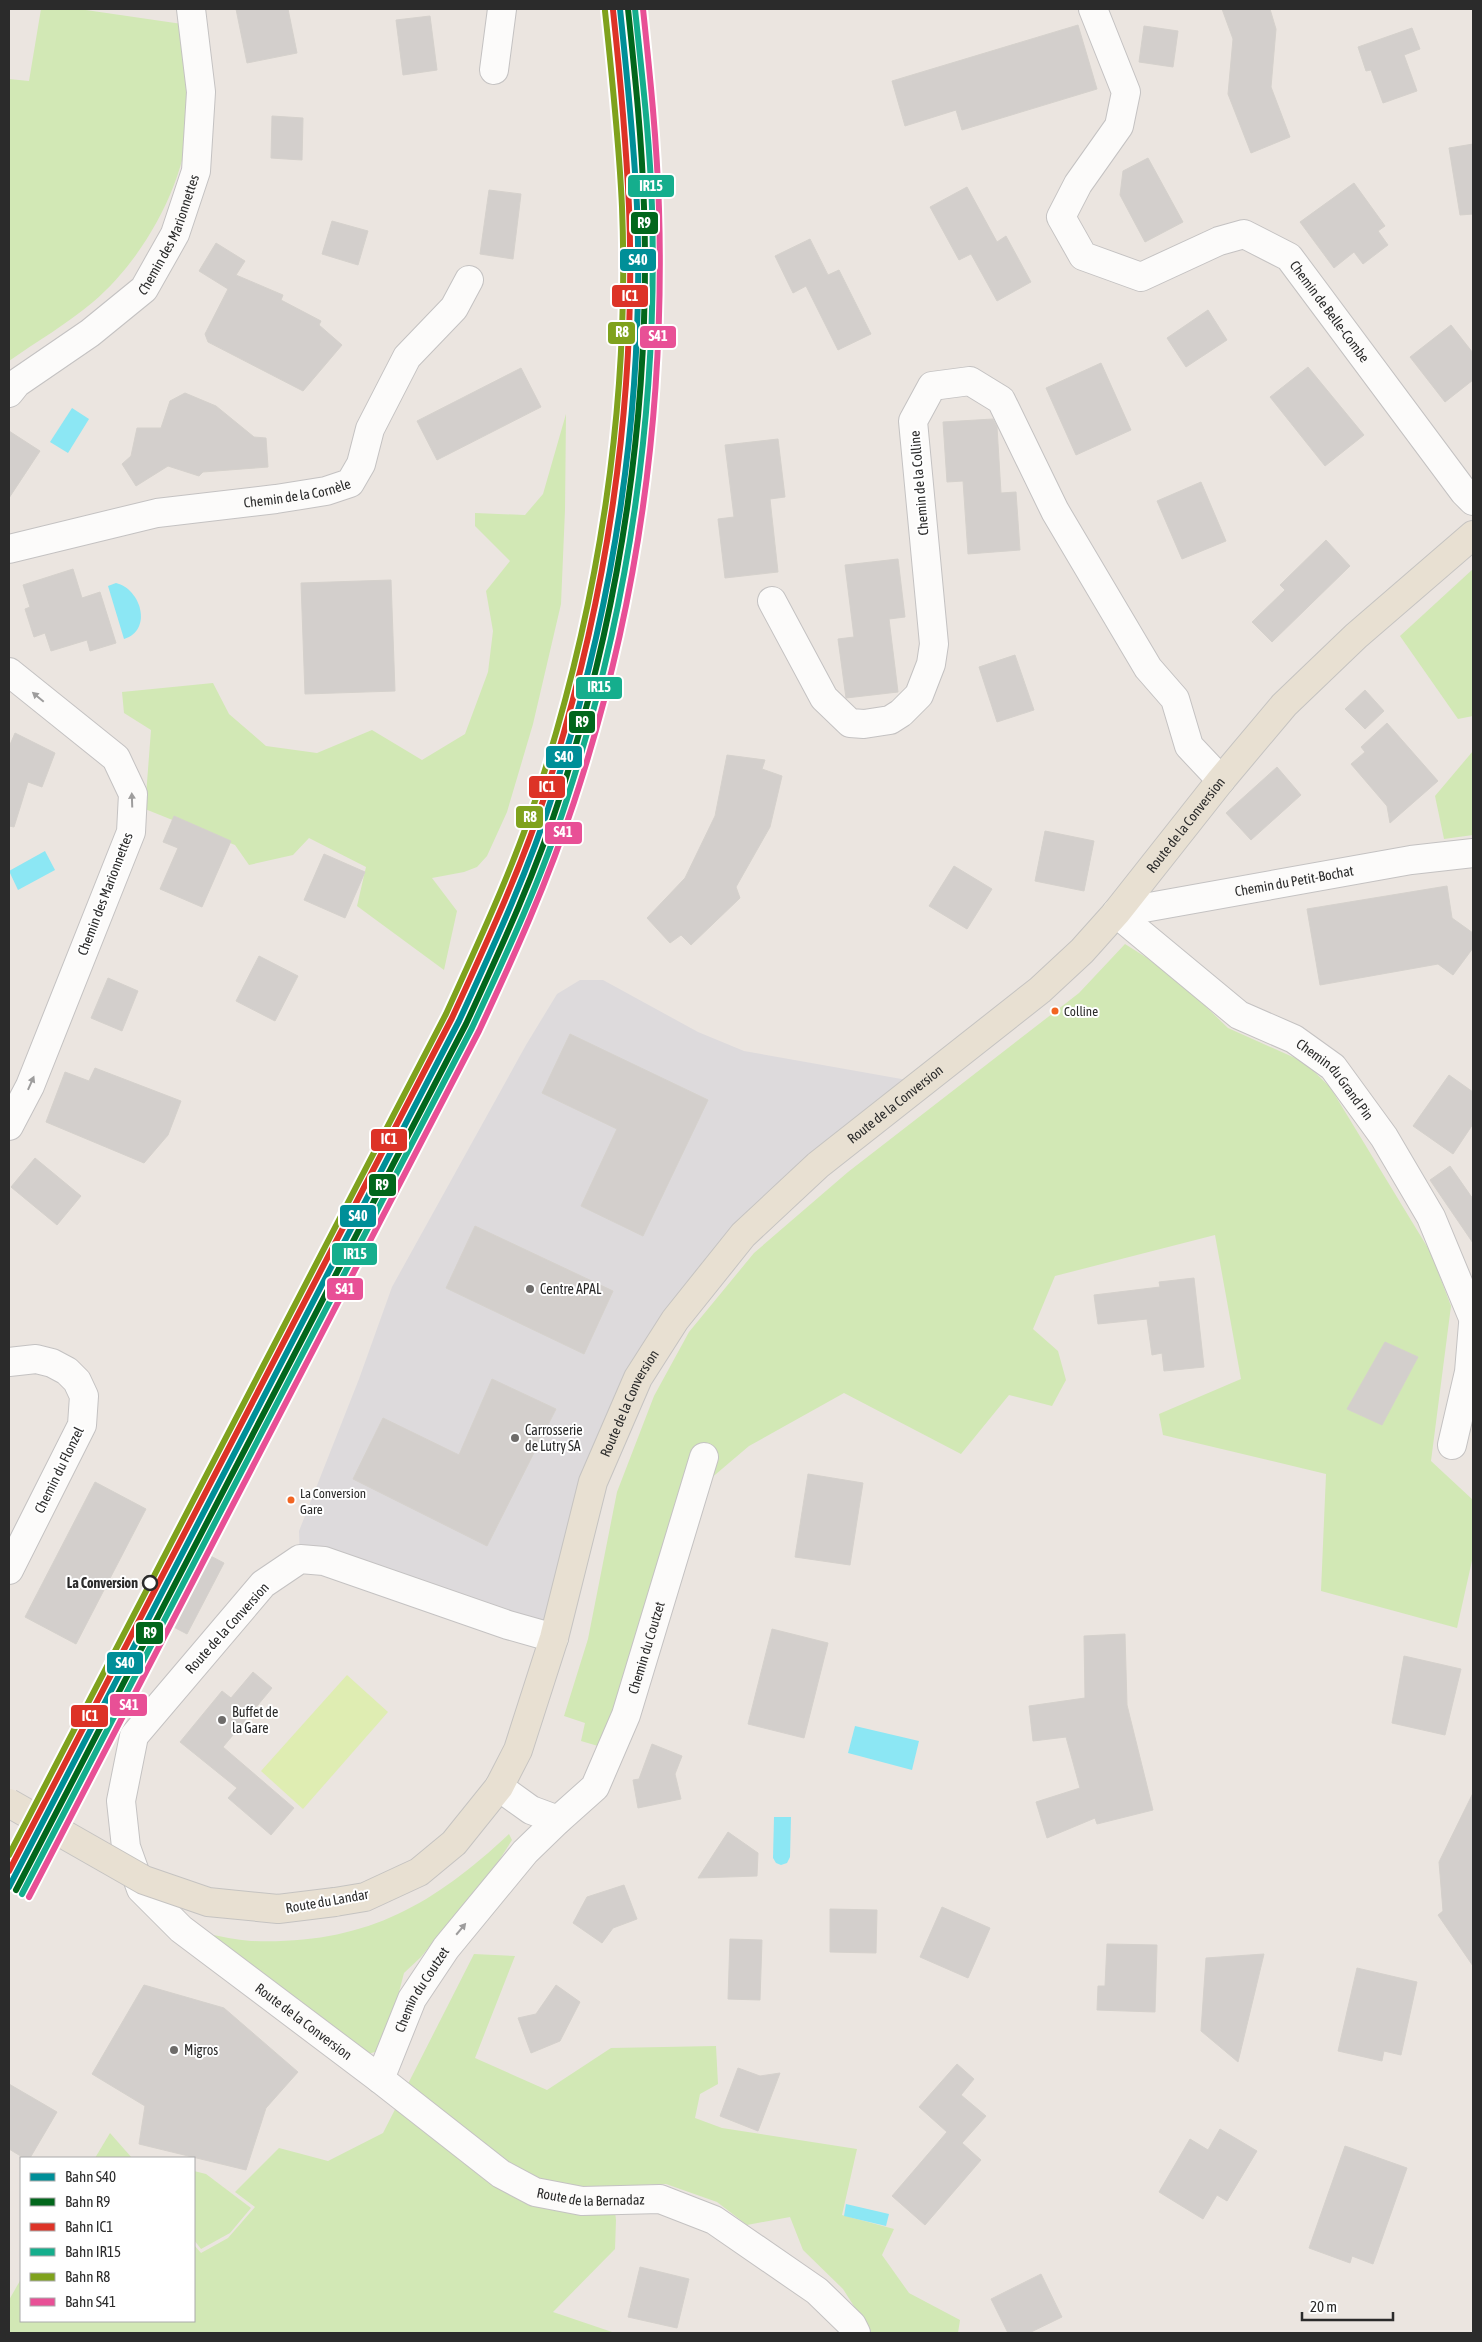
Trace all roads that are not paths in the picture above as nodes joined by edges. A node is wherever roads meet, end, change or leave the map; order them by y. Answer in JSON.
{"nodes":[{"id":1,"x":191,"y":9,"type":"edge"},
{"id":2,"x":502,"y":9,"type":"edge"},
{"id":3,"x":1093,"y":9,"type":"edge"},
{"id":4,"x":494,"y":70,"type":"dead end"},
{"id":5,"x":470,"y":280,"type":"dead end"},
{"id":6,"x":9,"y":393,"type":"edge"},
{"id":7,"x":1473,"y":501,"type":"edge"},
{"id":8,"x":1473,"y":535,"type":"edge"},
{"id":9,"x":9,"y":549,"type":"edge"},
{"id":10,"x":772,"y":601,"type":"dead end"},
{"id":11,"x":9,"y":672,"type":"edge"},
{"id":12,"x":1221,"y":780,"type":"junction"},
{"id":13,"x":1473,"y":853,"type":"edge"},
{"id":14,"x":1116,"y":913,"type":"junction"},
{"id":15,"x":9,"y":1126,"type":"edge"},
{"id":16,"x":1473,"y":1318,"type":"edge"},
{"id":17,"x":1473,"y":1324,"type":"edge"},
{"id":18,"x":9,"y":1362,"type":"edge"},
{"id":19,"x":1452,"y":1445,"type":"dead end"},
{"id":20,"x":704,"y":1457,"type":"dead end"},
{"id":21,"x":9,"y":1570,"type":"edge"},
{"id":22,"x":554,"y":1638,"type":"junction"},
{"id":23,"x":500,"y":1787,"type":"junction"},
{"id":24,"x":9,"y":1803,"type":"edge"},
{"id":25,"x":558,"y":1820,"type":"junction"},
{"id":26,"x":380,"y":2078,"type":"junction"},
{"id":27,"x":856,"y":2333,"type":"edge"}],
"edges":[{"from":1,"to":6,"type":"street","name":"Chemin des Marionnettes"},
{"from":2,"to":4,"type":"street"},
{"from":3,"to":7,"type":"street","name":"Chemin de Belle-Combe"},
{"from":5,"to":9,"type":"street","name":"Chemin de la Cornèle"},
{"from":8,"to":12,"type":"main road","name":"Route de la Conversion"},
{"from":10,"to":12,"type":"street","name":"Chemin de la Colline"},
{"from":15,"to":11,"type":"street","name":"Chemin des Marionnettes","one_way":true},
{"from":12,"to":14,"type":"main road","name":"Route de la Conversion"},
{"from":13,"to":14,"type":"street","name":"Chemin du Petit-Bochat"},
{"from":14,"to":16,"type":"street","name":"Chemin du Grand Pin"},
{"from":14,"to":22,"type":"main road","name":"Route de la Conversion"},
{"from":17,"to":19,"type":"street"},
{"from":18,"to":21,"type":"street","name":"Chemin du Flonzel"},
{"from":20,"to":25,"type":"street","name":"Chemin du Coutzet"},
{"from":22,"to":23,"type":"main road","name":"Route du Landar"},
{"from":22,"to":26,"type":"street","name":"Route de la Conversion"},
{"from":23,"to":24,"type":"main road","name":"Route du Landar","bridge":true},
{"from":23,"to":25,"type":"street"},
{"from":26,"to":25,"type":"street","name":"Chemin du Coutzet","one_way":true},
{"from":26,"to":27,"type":"street","name":"Route de la Bernadaz"}]}
